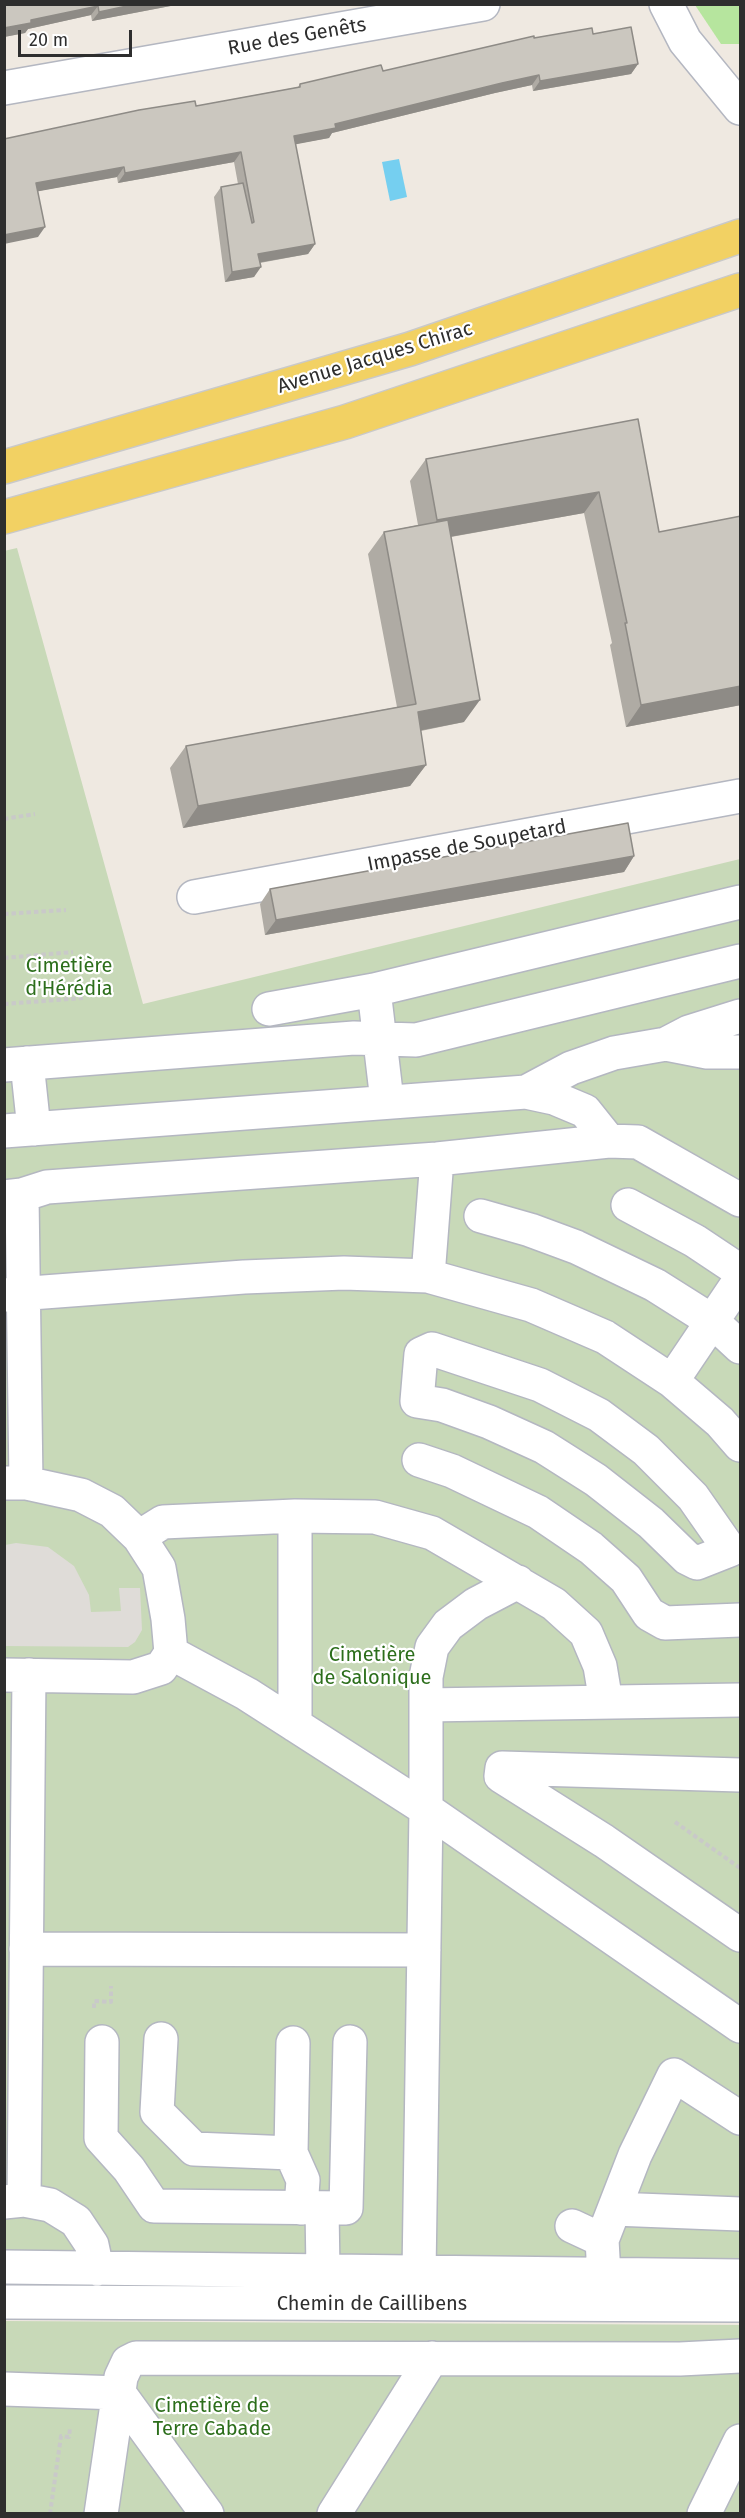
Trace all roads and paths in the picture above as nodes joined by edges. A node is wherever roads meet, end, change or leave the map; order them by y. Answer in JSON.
{"nodes":[{"id":1,"x":483,"y":4,"type":"edge"},
{"id":2,"x":666,"y":4,"type":"edge"},
{"id":3,"x":4,"y":88,"type":"edge"},
{"id":4,"x":741,"y":108,"type":"edge"},
{"id":5,"x":741,"y":236,"type":"edge"},
{"id":6,"x":741,"y":290,"type":"edge"},
{"id":7,"x":4,"y":467,"type":"edge"},
{"id":8,"x":4,"y":518,"type":"edge"},
{"id":9,"x":741,"y":796,"type":"edge"},
{"id":10,"x":35,"y":814,"type":"dead end"},
{"id":11,"x":4,"y":819,"type":"edge"},
{"id":12,"x":194,"y":897,"type":"dead end"},
{"id":13,"x":741,"y":902,"type":"edge"},
{"id":14,"x":66,"y":910,"type":"dead end"},
{"id":15,"x":4,"y":914,"type":"edge"},
{"id":16,"x":73,"y":952,"type":"dead end"},
{"id":17,"x":4,"y":958,"type":"edge"},
{"id":18,"x":741,"y":961,"type":"edge"},
{"id":19,"x":374,"y":990,"type":"junction"},
{"id":20,"x":83,"y":998,"type":"dead end"},
{"id":21,"x":4,"y":1004,"type":"edge"},
{"id":22,"x":269,"y":1009,"type":"dead end"},
{"id":23,"x":741,"y":1016,"type":"edge"},
{"id":24,"x":380,"y":1039,"type":"junction"},
{"id":25,"x":666,"y":1044,"type":"junction"},
{"id":26,"x":741,"y":1052,"type":"edge"},
{"id":27,"x":16,"y":1064,"type":"edge"},
{"id":28,"x":526,"y":1092,"type":"junction"},
{"id":29,"x":387,"y":1101,"type":"junction"},
{"id":30,"x":19,"y":1130,"type":"edge"},
{"id":31,"x":609,"y":1141,"type":"junction"},
{"id":32,"x":437,"y":1159,"type":"junction"},
{"id":33,"x":13,"y":1196,"type":"edge"},
{"id":34,"x":741,"y":1200,"type":"edge"},
{"id":35,"x":628,"y":1205,"type":"dead end"},
{"id":36,"x":481,"y":1216,"type":"dead end"},
{"id":37,"x":741,"y":1271,"type":"edge"},
{"id":38,"x":428,"y":1276,"type":"junction"},
{"id":39,"x":741,"y":1280,"type":"edge"},
{"id":40,"x":14,"y":1294,"type":"edge"},
{"id":41,"x":712,"y":1321,"type":"junction"},
{"id":42,"x":741,"y":1347,"type":"edge"},
{"id":43,"x":672,"y":1381,"type":"junction"},
{"id":44,"x":741,"y":1445,"type":"edge"},
{"id":45,"x":418,"y":1460,"type":"dead end"},
{"id":46,"x":15,"y":1483,"type":"edge"},
{"id":47,"x":295,"y":1516,"type":"junction"},
{"id":48,"x":139,"y":1538,"type":"junction"},
{"id":49,"x":730,"y":1550,"type":"joint"},
{"id":50,"x":518,"y":1582,"type":"junction"},
{"id":51,"x":741,"y":1620,"type":"edge"},
{"id":52,"x":171,"y":1653,"type":"junction"},
{"id":53,"x":17,"y":1675,"type":"edge"},
{"id":54,"x":741,"y":1700,"type":"edge"},
{"id":55,"x":606,"y":1702,"type":"junction"},
{"id":56,"x":426,"y":1705,"type":"junction"},
{"id":57,"x":295,"y":1725,"type":"junction"},
{"id":58,"x":741,"y":1775,"type":"edge"},
{"id":59,"x":426,"y":1809,"type":"junction"},
{"id":60,"x":675,"y":1822,"type":"dead end"},
{"id":61,"x":741,"y":1868,"type":"edge"},
{"id":62,"x":741,"y":1935,"type":"edge"},
{"id":63,"x":26,"y":1949,"type":"junction"},
{"id":64,"x":112,"y":1949,"type":"junction"},
{"id":65,"x":424,"y":1950,"type":"junction"},
{"id":66,"x":741,"y":2026,"type":"edge"},
{"id":67,"x":161,"y":2039,"type":"dead end"},
{"id":68,"x":102,"y":2042,"type":"joint"},
{"id":69,"x":350,"y":2042,"type":"dead end"},
{"id":70,"x":293,"y":2043,"type":"dead end"},
{"id":71,"x":741,"y":2118,"type":"edge"},
{"id":72,"x":291,"y":2153,"type":"junction"},
{"id":73,"x":14,"y":2201,"type":"edge"},
{"id":74,"x":312,"y":2208,"type":"junction"},
{"id":75,"x":614,"y":2209,"type":"junction"},
{"id":76,"x":741,"y":2214,"type":"edge"},
{"id":77,"x":572,"y":2226,"type":"dead end"},
{"id":78,"x":602,"y":2240,"type":"junction"},
{"id":79,"x":4,"y":2267,"type":"edge"},
{"id":80,"x":97,"y":2269,"type":"junction"},
{"id":81,"x":323,"y":2271,"type":"junction"},
{"id":82,"x":419,"y":2273,"type":"junction"},
{"id":83,"x":604,"y":2275,"type":"junction"},
{"id":84,"x":741,"y":2276,"type":"edge"},
{"id":85,"x":4,"y":2302,"type":"edge"},
{"id":86,"x":741,"y":2305,"type":"edge"},
{"id":87,"x":741,"y":2356,"type":"edge"},
{"id":88,"x":432,"y":2358,"type":"junction"},
{"id":89,"x":4,"y":2389,"type":"edge"},
{"id":90,"x":119,"y":2393,"type":"junction"},
{"id":91,"x":741,"y":2441,"type":"edge"},
{"id":92,"x":60,"y":2442,"type":"dead end"},
{"id":93,"x":50,"y":2514,"type":"edge"},
{"id":94,"x":101,"y":2514,"type":"edge"},
{"id":95,"x":207,"y":2514,"type":"edge"},
{"id":96,"x":334,"y":2514,"type":"edge"},
{"id":97,"x":704,"y":2514,"type":"edge"}],
"edges":[{"from":1,"to":3,"type":"street","name":"Rue des Genêts"},
{"from":2,"to":4,"type":"street"},
{"from":5,"to":7,"type":"main road","name":"Avenue Jacques Chirac"},
{"from":6,"to":8,"type":"main road"},
{"from":9,"to":12,"type":"street","name":"Impasse de Soupetard"},
{"from":10,"to":11,"type":"path"},
{"from":13,"to":19,"type":"street"},
{"from":14,"to":15,"type":"path"},
{"from":16,"to":17,"type":"path"},
{"from":18,"to":24,"type":"street"},
{"from":19,"to":22,"type":"street"},
{"from":19,"to":24,"type":"street"},
{"from":20,"to":21,"type":"path"},
{"from":23,"to":25,"type":"street"},
{"from":24,"to":27,"type":"street"},
{"from":24,"to":29,"type":"street"},
{"from":25,"to":26,"type":"street"},
{"from":25,"to":28,"type":"street"},
{"from":27,"to":30,"type":"street"},
{"from":28,"to":29,"type":"street"},
{"from":28,"to":31,"type":"street"},
{"from":29,"to":30,"type":"street"},
{"from":31,"to":32,"type":"street"},
{"from":31,"to":34,"type":"street"},
{"from":32,"to":33,"type":"street"},
{"from":32,"to":38,"type":"street"},
{"from":33,"to":40,"type":"street"},
{"from":35,"to":37,"type":"street"},
{"from":36,"to":41,"type":"street"},
{"from":38,"to":40,"type":"street"},
{"from":38,"to":43,"type":"street"},
{"from":39,"to":41,"type":"street"},
{"from":40,"to":46,"type":"street"},
{"from":41,"to":42,"type":"street"},
{"from":41,"to":43,"type":"street"},
{"from":43,"to":44,"type":"street"},
{"from":45,"to":51,"type":"street"},
{"from":46,"to":48,"type":"street"},
{"from":47,"to":48,"type":"street"},
{"from":47,"to":50,"type":"street"},
{"from":47,"to":57,"type":"street"},
{"from":48,"to":52,"type":"street"},
{"from":49,"to":49,"type":"street"},
{"from":50,"to":55,"type":"street"},
{"from":50,"to":56,"type":"street"},
{"from":52,"to":53,"type":"street"},
{"from":52,"to":57,"type":"street"},
{"from":53,"to":63,"type":"street"},
{"from":54,"to":55,"type":"street"},
{"from":55,"to":56,"type":"street"},
{"from":56,"to":59,"type":"street"},
{"from":57,"to":59,"type":"street"},
{"from":58,"to":62,"type":"street"},
{"from":59,"to":65,"type":"street"},
{"from":59,"to":66,"type":"street"},
{"from":60,"to":61,"type":"path"},
{"from":63,"to":64,"type":"street"},
{"from":63,"to":73,"type":"street"},
{"from":64,"to":65,"type":"street"},
{"from":64,"to":68,"type":"path"},
{"from":65,"to":82,"type":"street"},
{"from":67,"to":72,"type":"street"},
{"from":68,"to":74,"type":"street"},
{"from":69,"to":74,"type":"street"},
{"from":70,"to":72,"type":"street"},
{"from":71,"to":75,"type":"street"},
{"from":72,"to":74,"type":"street"},
{"from":73,"to":80,"type":"street"},
{"from":74,"to":81,"type":"street"},
{"from":75,"to":76,"type":"street"},
{"from":75,"to":78,"type":"street"},
{"from":77,"to":78,"type":"street"},
{"from":78,"to":83,"type":"street"},
{"from":79,"to":80,"type":"street"},
{"from":80,"to":81,"type":"street"},
{"from":81,"to":82,"type":"street"},
{"from":82,"to":83,"type":"street"},
{"from":83,"to":84,"type":"street"},
{"from":85,"to":86,"type":"street","name":"Chemin de Caillibens"},
{"from":87,"to":88,"type":"street"},
{"from":88,"to":90,"type":"street"},
{"from":88,"to":96,"type":"street"},
{"from":89,"to":90,"type":"street"},
{"from":90,"to":94,"type":"street"},
{"from":90,"to":95,"type":"street"},
{"from":91,"to":97,"type":"street"},
{"from":92,"to":93,"type":"path"}]}
